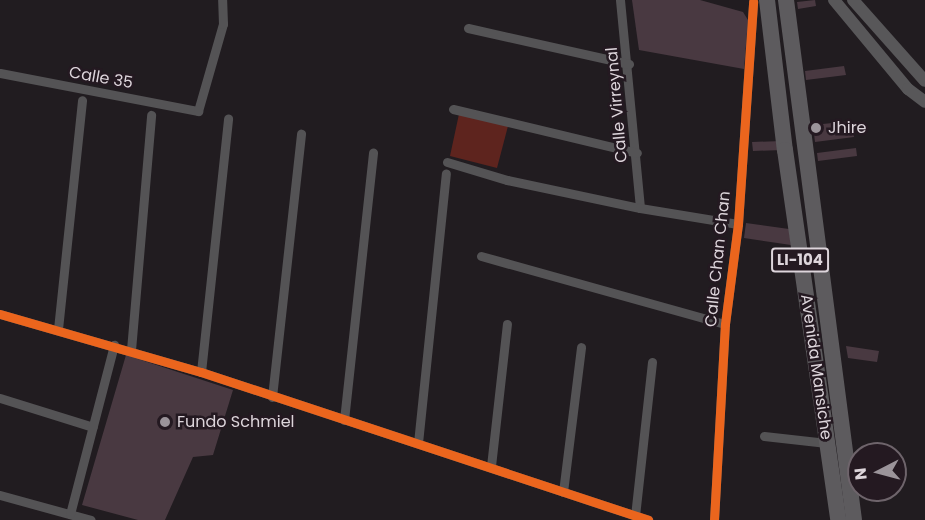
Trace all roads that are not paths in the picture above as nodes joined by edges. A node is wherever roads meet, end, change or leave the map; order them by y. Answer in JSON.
{"nodes":[{"id":1,"x":222,"y":0,"type":"edge"},
{"id":2,"x":620,"y":0,"type":"edge"},
{"id":3,"x":756,"y":0,"type":"edge"},
{"id":4,"x":786,"y":0,"type":"edge"},
{"id":5,"x":834,"y":0,"type":"edge"},
{"id":6,"x":853,"y":0,"type":"edge"},
{"id":7,"x":468,"y":28,"type":"dead end"},
{"id":8,"x":629,"y":64,"type":"junction"},
{"id":9,"x":0,"y":73,"type":"edge"},
{"id":10,"x":925,"y":81,"type":"edge"},
{"id":11,"x":82,"y":100,"type":"dead end"},
{"id":12,"x":925,"y":102,"type":"edge"},
{"id":13,"x":453,"y":109,"type":"dead end"},
{"id":14,"x":151,"y":116,"type":"dead end"},
{"id":15,"x":228,"y":118,"type":"dead end"},
{"id":16,"x":301,"y":134,"type":"dead end"},
{"id":17,"x":804,"y":149,"type":"junction"},
{"id":18,"x":785,"y":150,"type":"junction"},
{"id":19,"x":373,"y":153,"type":"dead end"},
{"id":20,"x":637,"y":153,"type":"junction"},
{"id":21,"x":447,"y":162,"type":"dead end"},
{"id":22,"x":446,"y":173,"type":"dead end"},
{"id":23,"x":640,"y":208,"type":"junction"},
{"id":24,"x":738,"y":224,"type":"junction"},
{"id":25,"x":481,"y":255,"type":"dead end"},
{"id":26,"x":825,"y":310,"type":"junction"},
{"id":27,"x":808,"y":312,"type":"junction"},
{"id":28,"x":0,"y":314,"type":"edge"},
{"id":29,"x":507,"y":324,"type":"dead end"},
{"id":30,"x":725,"y":324,"type":"junction"},
{"id":31,"x":58,"y":328,"type":"junction"},
{"id":32,"x":114,"y":345,"type":"junction"},
{"id":33,"x":581,"y":347,"type":"dead end"},
{"id":34,"x":130,"y":350,"type":"junction"},
{"id":35,"x":651,"y":362,"type":"dead end"},
{"id":36,"x":201,"y":372,"type":"junction"},
{"id":37,"x":272,"y":397,"type":"junction"},
{"id":38,"x":0,"y":398,"type":"edge"},
{"id":39,"x":344,"y":420,"type":"junction"},
{"id":40,"x":93,"y":427,"type":"junction"},
{"id":41,"x":764,"y":436,"type":"dead end"},
{"id":42,"x":418,"y":443,"type":"junction"},
{"id":43,"x":827,"y":443,"type":"junction"},
{"id":44,"x":491,"y":466,"type":"junction"},
{"id":45,"x":839,"y":470,"type":"junction"},
{"id":46,"x":563,"y":492,"type":"junction"},
{"id":47,"x":0,"y":495,"type":"edge"},
{"id":48,"x":70,"y":514,"type":"junction"},
{"id":49,"x":635,"y":516,"type":"junction"},
{"id":50,"x":91,"y":520,"type":"edge"},
{"id":51,"x":648,"y":520,"type":"edge"},
{"id":52,"x":714,"y":520,"type":"edge"},
{"id":53,"x":838,"y":520,"type":"edge"},
{"id":54,"x":854,"y":520,"type":"edge"}],
"edges":[{"from":1,"to":9,"type":"street","name":"Calle 35"},
{"from":2,"to":8,"type":"street","name":"Calle Virreynal"},
{"from":3,"to":18,"type":"highway","name":"Avenida Mansiche","number":"LI-104"},
{"from":3,"to":24,"type":"street","name":"Calle Chan Chan"},
{"from":4,"to":17,"type":"highway","name":"Avenida Mansiche","number":"LI-104"},
{"from":5,"to":12,"type":"main road"},
{"from":6,"to":10,"type":"main road"},
{"from":7,"to":8,"type":"street"},
{"from":8,"to":20,"type":"street","name":"Calle Virreynal"},
{"from":11,"to":31,"type":"street"},
{"from":13,"to":20,"type":"street"},
{"from":14,"to":34,"type":"street"},
{"from":15,"to":36,"type":"street"},
{"from":16,"to":37,"type":"street"},
{"from":17,"to":18,"type":"highway"},
{"from":17,"to":26,"type":"highway","name":"Avenida Mansiche","number":"LI-104"},
{"from":18,"to":27,"type":"highway","name":"Avenida Mansiche","number":"LI-104"},
{"from":19,"to":39,"type":"street"},
{"from":20,"to":23,"type":"street","name":"Calle Virreynal"},
{"from":21,"to":23,"type":"street"},
{"from":22,"to":42,"type":"street"},
{"from":23,"to":24,"type":"street"},
{"from":24,"to":30,"type":"street","name":"Calle Chan Chan"},
{"from":25,"to":30,"type":"street"},
{"from":26,"to":27,"type":"highway"},
{"from":26,"to":45,"type":"highway","name":"Avenida Mansiche","number":"LI-104"},
{"from":27,"to":43,"type":"highway","name":"Avenida Mansiche","number":"LI-104"},
{"from":28,"to":31,"type":"street"},
{"from":29,"to":44,"type":"street"},
{"from":30,"to":52,"type":"street","name":"Calle Chan Chan"},
{"from":31,"to":32,"type":"street"},
{"from":32,"to":34,"type":"street"},
{"from":32,"to":40,"type":"street"},
{"from":33,"to":46,"type":"street"},
{"from":34,"to":36,"type":"street"},
{"from":35,"to":49,"type":"street"},
{"from":36,"to":37,"type":"street"},
{"from":37,"to":39,"type":"street"},
{"from":38,"to":40,"type":"street"},
{"from":39,"to":42,"type":"street"},
{"from":40,"to":48,"type":"street"},
{"from":41,"to":43,"type":"street"},
{"from":42,"to":44,"type":"street"},
{"from":43,"to":45,"type":"highway","name":"Avenida Mansiche","number":"LI-104"},
{"from":44,"to":46,"type":"street"},
{"from":45,"to":53,"type":"highway","name":"Avenida Mansiche","number":"LI-104"},
{"from":45,"to":54,"type":"highway","name":"Avenida Mansiche","number":"LI-104"},
{"from":46,"to":49,"type":"street"},
{"from":47,"to":48,"type":"street"},
{"from":48,"to":50,"type":"street"},
{"from":49,"to":51,"type":"street"}]}
